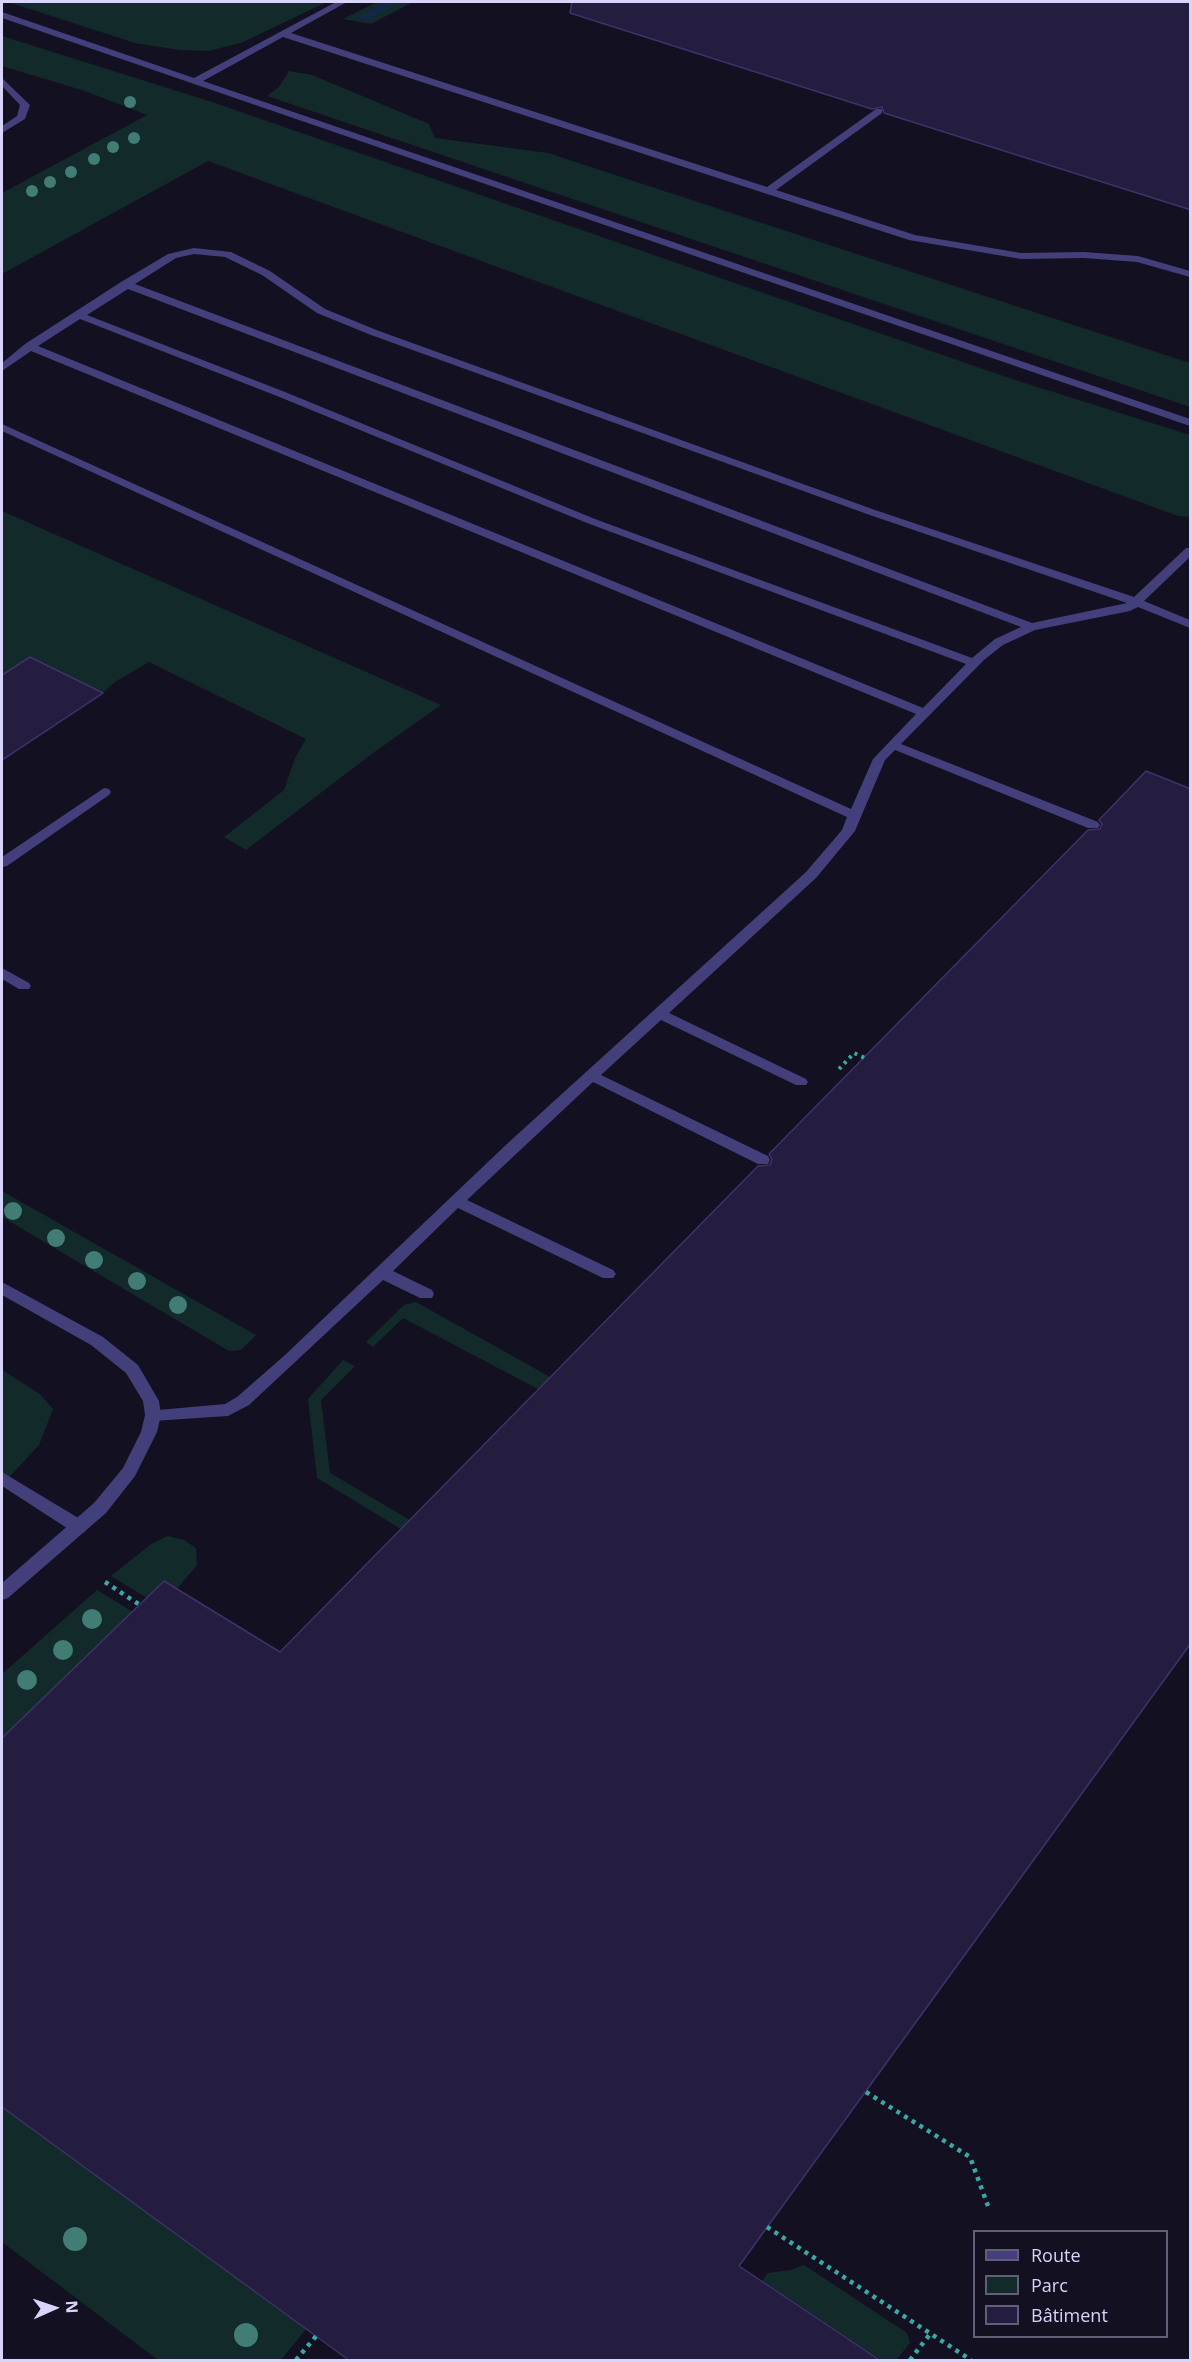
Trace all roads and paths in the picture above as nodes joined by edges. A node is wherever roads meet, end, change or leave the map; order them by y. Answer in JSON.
{"nodes":[{"id":1,"x":342,"y":2,"type":"edge"},
{"id":2,"x":2,"y":15,"type":"edge"},
{"id":3,"x":283,"y":34,"type":"junction"},
{"id":4,"x":2,"y":81,"type":"edge"},
{"id":5,"x":193,"y":82,"type":"junction"},
{"id":6,"x":879,"y":111,"type":"dead end"},
{"id":7,"x":2,"y":129,"type":"edge"},
{"id":8,"x":768,"y":191,"type":"junction"},
{"id":9,"x":1191,"y":274,"type":"edge"},
{"id":10,"x":125,"y":284,"type":"junction"},
{"id":11,"x":78,"y":315,"type":"junction"},
{"id":12,"x":30,"y":346,"type":"junction"},
{"id":13,"x":2,"y":368,"type":"edge"},
{"id":14,"x":1191,"y":423,"type":"edge"},
{"id":15,"x":2,"y":427,"type":"edge"},
{"id":16,"x":1191,"y":551,"type":"edge"},
{"id":17,"x":1137,"y":602,"type":"junction"},
{"id":18,"x":1191,"y":624,"type":"edge"},
{"id":19,"x":1031,"y":627,"type":"junction"},
{"id":20,"x":974,"y":663,"type":"junction"},
{"id":21,"x":925,"y":713,"type":"junction"},
{"id":22,"x":893,"y":745,"type":"junction"},
{"id":23,"x":104,"y":792,"type":"dead end"},
{"id":24,"x":855,"y":816,"type":"junction"},
{"id":25,"x":1094,"y":825,"type":"dead end"},
{"id":26,"x":2,"y":863,"type":"edge"},
{"id":27,"x":2,"y":973,"type":"edge"},
{"id":28,"x":24,"y":986,"type":"dead end"},
{"id":29,"x":660,"y":1014,"type":"junction"},
{"id":30,"x":592,"y":1076,"type":"junction"},
{"id":31,"x":801,"y":1083,"type":"dead end"},
{"id":32,"x":764,"y":1160,"type":"dead end"},
{"id":33,"x":458,"y":1202,"type":"junction"},
{"id":34,"x":383,"y":1273,"type":"junction"},
{"id":35,"x":608,"y":1274,"type":"dead end"},
{"id":36,"x":2,"y":1288,"type":"edge"},
{"id":37,"x":426,"y":1294,"type":"dead end"},
{"id":38,"x":153,"y":1415,"type":"junction"},
{"id":39,"x":2,"y":1478,"type":"edge"},
{"id":40,"x":78,"y":1527,"type":"junction"},
{"id":41,"x":105,"y":1582,"type":"dead end"},
{"id":42,"x":2,"y":1593,"type":"edge"},
{"id":43,"x":140,"y":1605,"type":"dead end"},
{"id":44,"x":866,"y":2092,"type":"dead end"},
{"id":45,"x":988,"y":2206,"type":"dead end"},
{"id":46,"x":767,"y":2228,"type":"dead end"},
{"id":47,"x":930,"y":2334,"type":"junction"},
{"id":48,"x":316,"y":2335,"type":"dead end"},
{"id":49,"x":296,"y":2361,"type":"edge"},
{"id":50,"x":910,"y":2361,"type":"edge"},
{"id":51,"x":971,"y":2361,"type":"edge"}],
"edges":[{"from":1,"to":3,"type":"street"},
{"from":2,"to":5,"type":"street"},
{"from":3,"to":5,"type":"street"},
{"from":3,"to":8,"type":"street"},
{"from":4,"to":7,"type":"street"},
{"from":5,"to":14,"type":"street"},
{"from":6,"to":8,"type":"street"},
{"from":8,"to":9,"type":"street"},
{"from":10,"to":11,"type":"street"},
{"from":10,"to":17,"type":"street"},
{"from":10,"to":19,"type":"street"},
{"from":11,"to":12,"type":"street"},
{"from":11,"to":20,"type":"street"},
{"from":12,"to":13,"type":"street"},
{"from":12,"to":21,"type":"street"},
{"from":15,"to":24,"type":"street"},
{"from":16,"to":17,"type":"street"},
{"from":17,"to":18,"type":"street"},
{"from":17,"to":19,"type":"street"},
{"from":19,"to":20,"type":"street"},
{"from":20,"to":21,"type":"street"},
{"from":21,"to":22,"type":"street"},
{"from":22,"to":24,"type":"street"},
{"from":22,"to":25,"type":"street"},
{"from":23,"to":26,"type":"street"},
{"from":24,"to":29,"type":"street"},
{"from":27,"to":28,"type":"street"},
{"from":29,"to":30,"type":"street"},
{"from":29,"to":31,"type":"street"},
{"from":30,"to":32,"type":"street"},
{"from":30,"to":33,"type":"street"},
{"from":33,"to":34,"type":"street"},
{"from":33,"to":35,"type":"street"},
{"from":34,"to":37,"type":"street"},
{"from":34,"to":38,"type":"street"},
{"from":36,"to":38,"type":"street"},
{"from":38,"to":40,"type":"street"},
{"from":39,"to":40,"type":"street"},
{"from":40,"to":42,"type":"street"},
{"from":41,"to":43,"type":"path"},
{"from":44,"to":45,"type":"path"},
{"from":46,"to":47,"type":"path"},
{"from":47,"to":50,"type":"path"},
{"from":47,"to":51,"type":"path"},
{"from":48,"to":49,"type":"path"}]}
